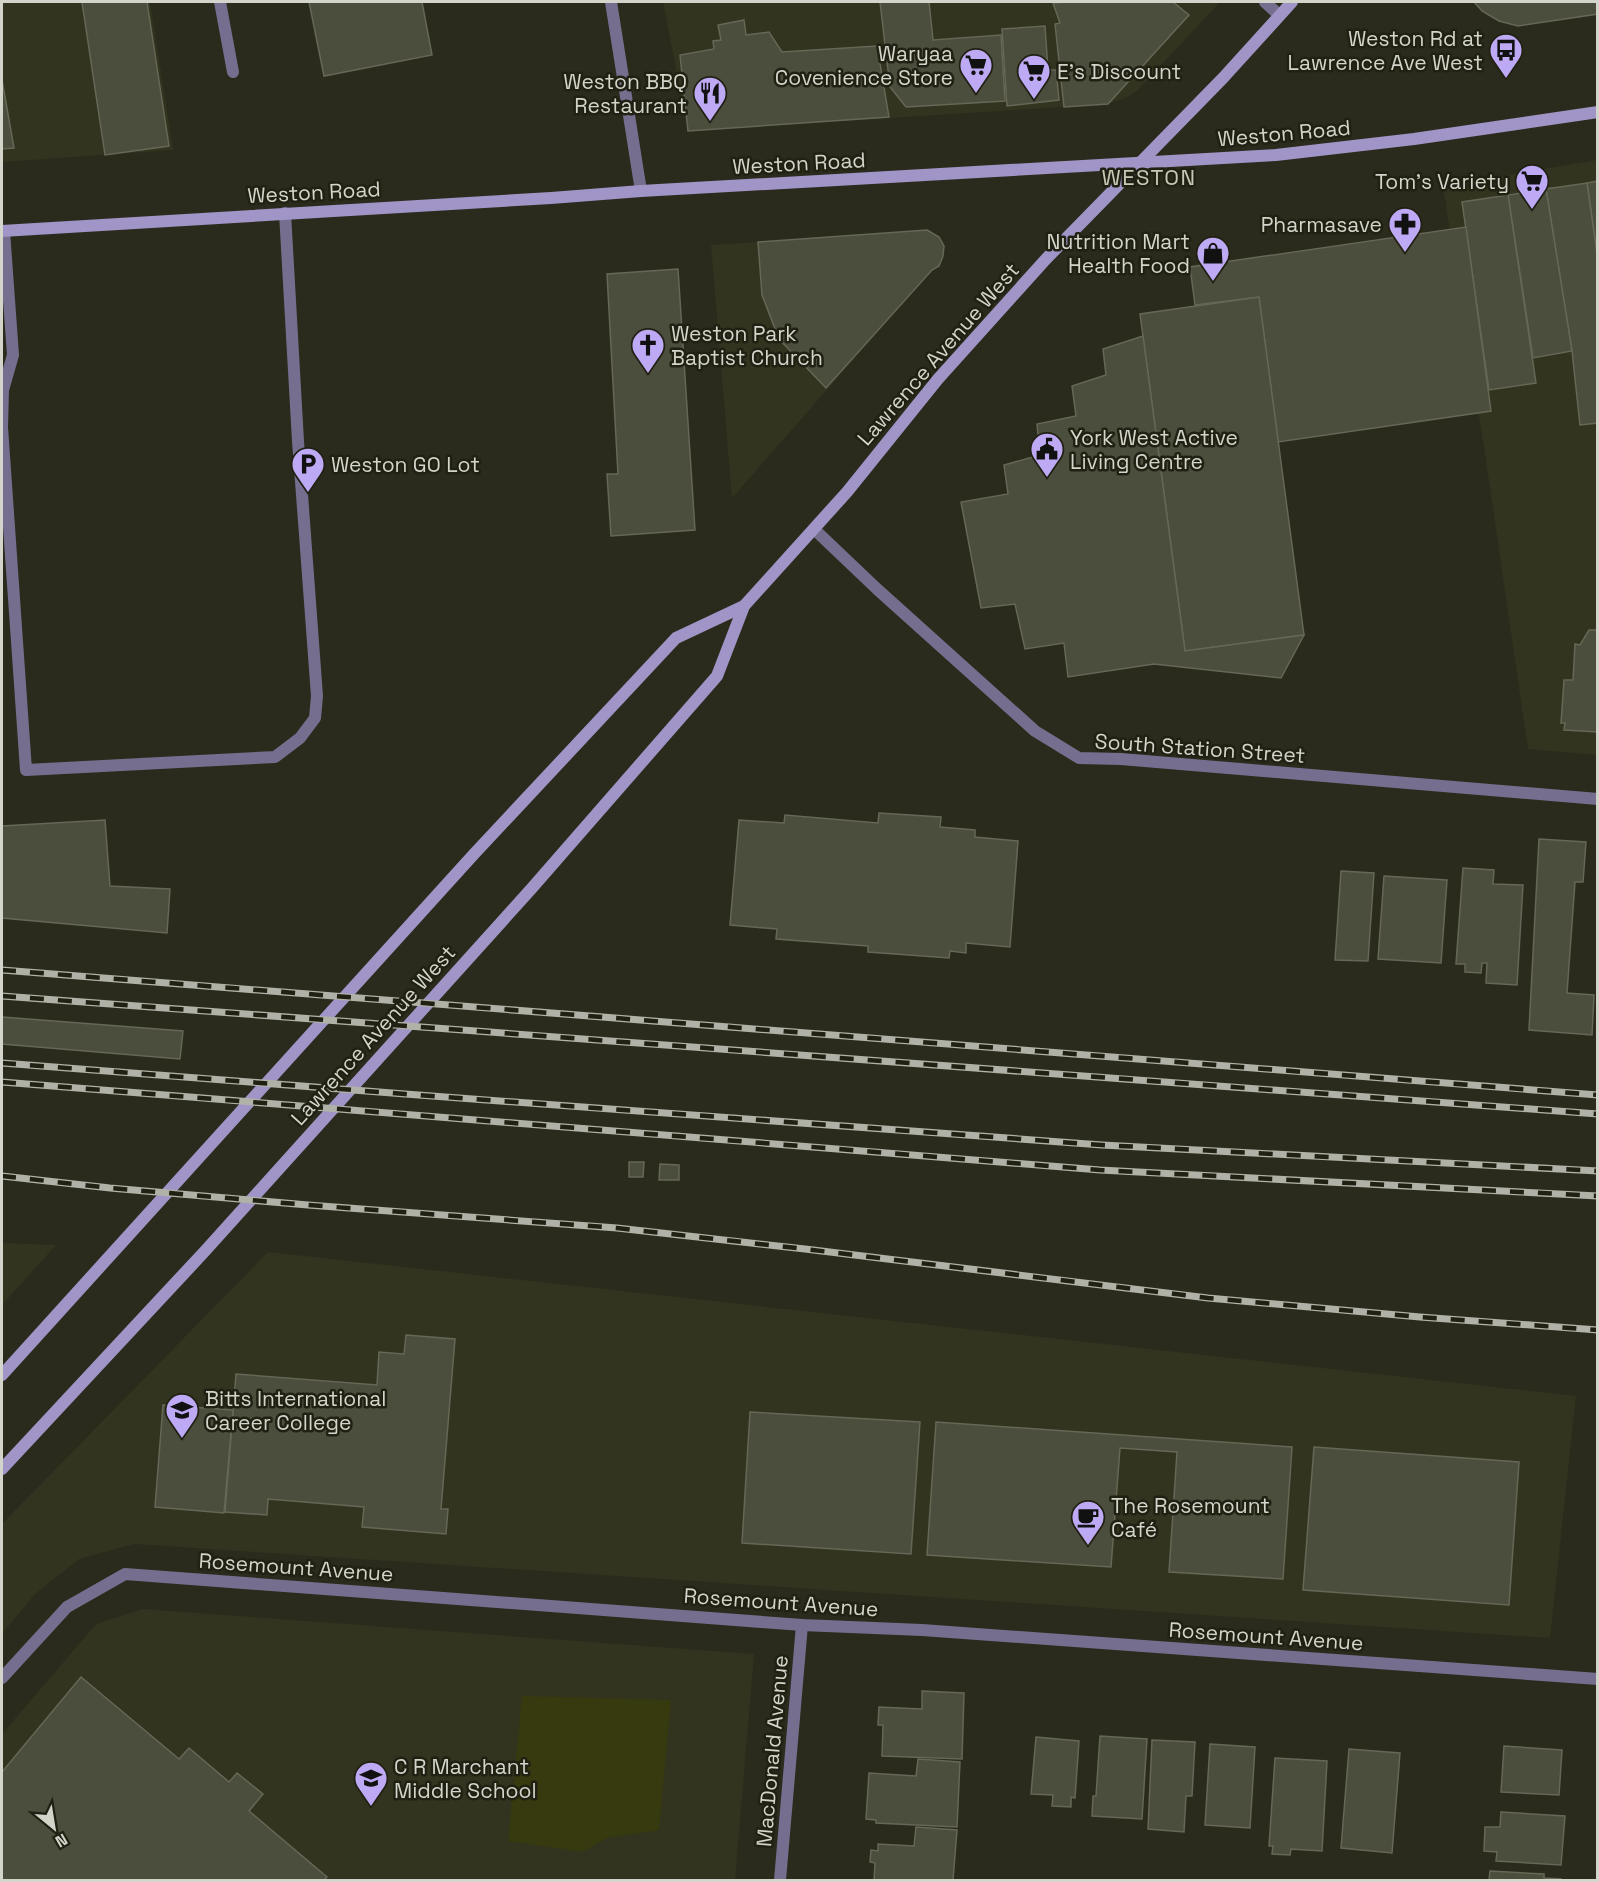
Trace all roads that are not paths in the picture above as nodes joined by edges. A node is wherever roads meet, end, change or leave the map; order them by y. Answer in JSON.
{"nodes":[{"id":1,"x":220,"y":2,"type":"edge"},
{"id":2,"x":611,"y":2,"type":"edge"},
{"id":3,"x":1265,"y":2,"type":"edge"},
{"id":4,"x":1292,"y":2,"type":"edge"},
{"id":5,"x":1279,"y":15,"type":"junction"},
{"id":6,"x":233,"y":72,"type":"dead end"},
{"id":7,"x":1598,"y":112,"type":"edge"},
{"id":8,"x":1141,"y":163,"type":"junction"},
{"id":9,"x":641,"y":191,"type":"junction"},
{"id":10,"x":285,"y":213,"type":"junction"},
{"id":11,"x":3,"y":231,"type":"edge"},
{"id":12,"x":814,"y":529,"type":"junction"},
{"id":13,"x":744,"y":606,"type":"junction"},
{"id":14,"x":1598,"y":799,"type":"edge"},
{"id":15,"x":2,"y":1375,"type":"edge"},
{"id":16,"x":2,"y":1469,"type":"edge"},
{"id":17,"x":802,"y":1625,"type":"junction"},
{"id":18,"x":2,"y":1678,"type":"edge"},
{"id":19,"x":1598,"y":1679,"type":"edge"},
{"id":20,"x":780,"y":1881,"type":"edge"}],
"edges":[{"from":1,"to":6,"type":"street"},
{"from":2,"to":9,"type":"street"},
{"from":3,"to":5,"type":"street"},
{"from":4,"to":5,"type":"main road","name":"Lawrence Avenue West"},
{"from":5,"to":8,"type":"main road","name":"Lawrence Avenue West"},
{"from":7,"to":8,"type":"main road","name":"Weston Road"},
{"from":8,"to":9,"type":"main road","name":"Weston Road"},
{"from":8,"to":12,"type":"main road","name":"Lawrence Avenue West"},
{"from":9,"to":10,"type":"main road","name":"Weston Road"},
{"from":10,"to":11,"type":"main road","name":"Weston Road"},
{"from":10,"to":11,"type":"street"},
{"from":12,"to":13,"type":"main road","name":"Lawrence Avenue West"},
{"from":12,"to":14,"type":"street","name":"South Station Street"},
{"from":13,"to":15,"type":"main road","name":"Lawrence Avenue West"},
{"from":13,"to":16,"type":"main road","name":"Lawrence Avenue West"},
{"from":17,"to":18,"type":"street","name":"Rosemount Avenue"},
{"from":17,"to":19,"type":"street","name":"Rosemount Avenue"},
{"from":17,"to":20,"type":"street","name":"MacDonald Avenue"}]}
